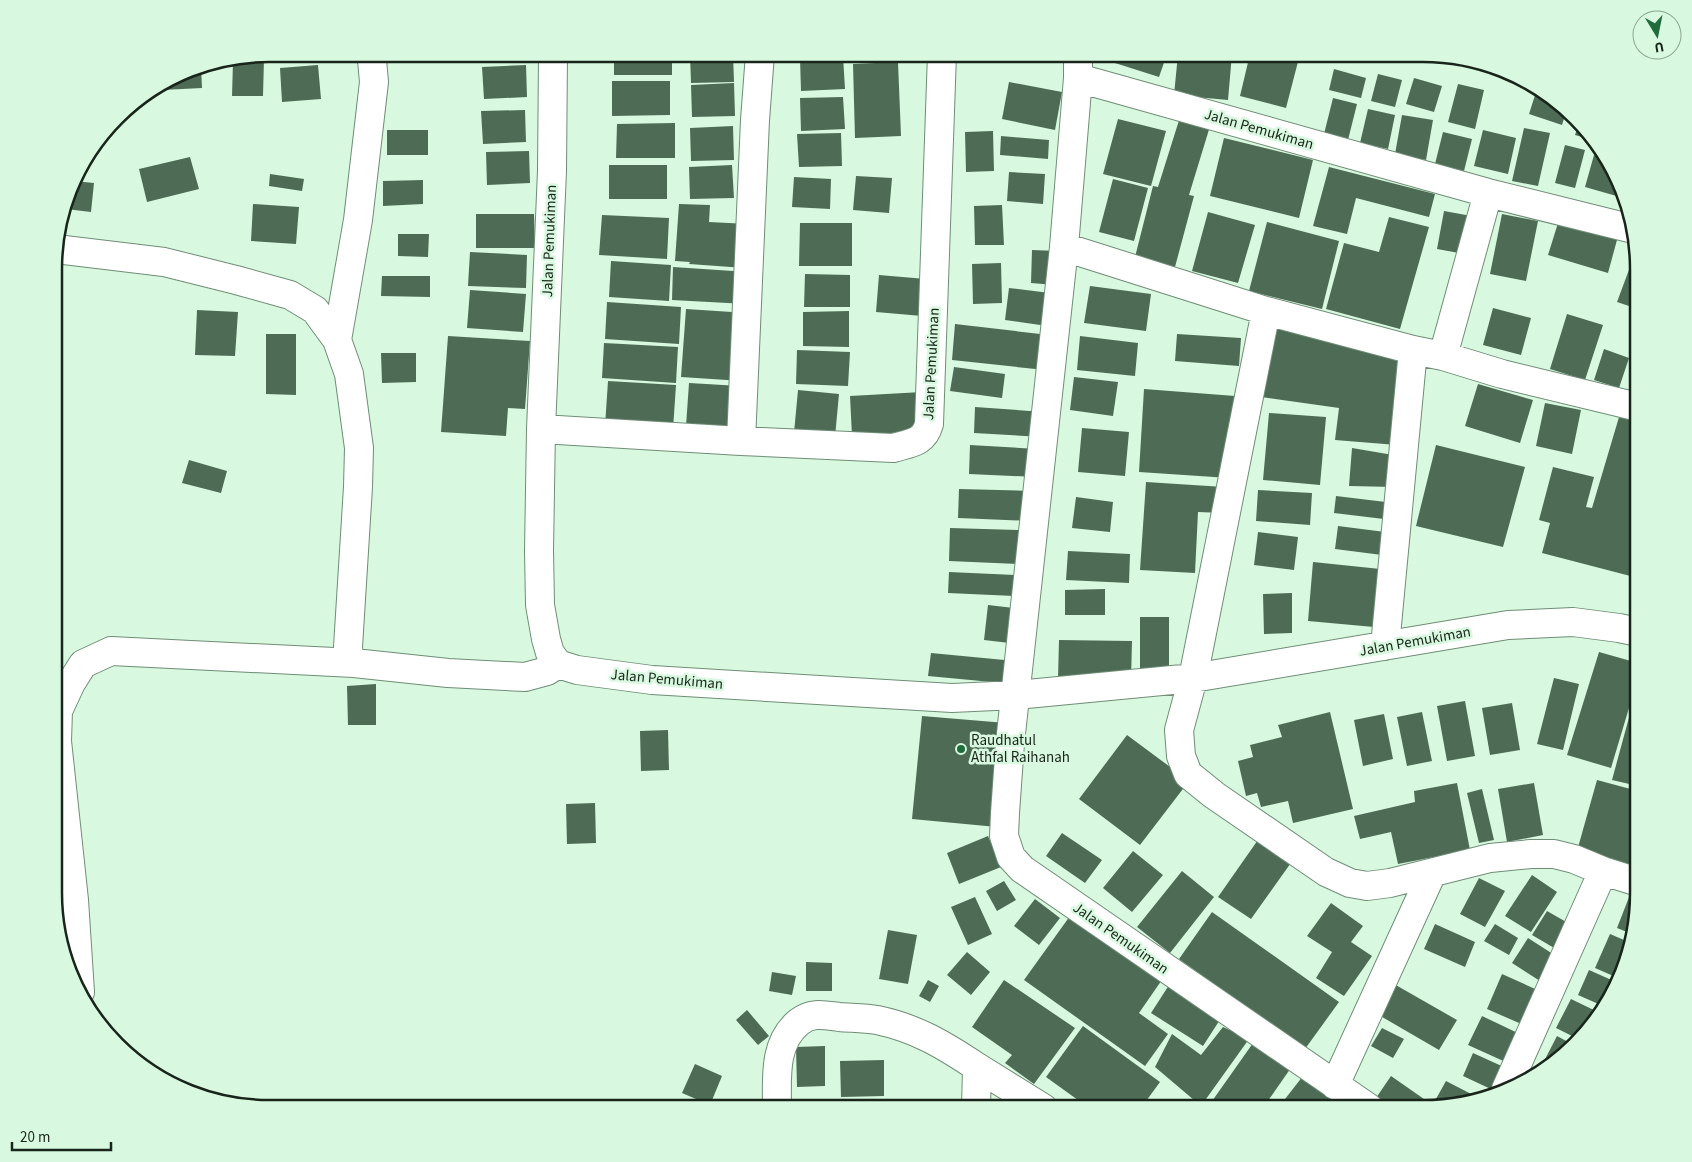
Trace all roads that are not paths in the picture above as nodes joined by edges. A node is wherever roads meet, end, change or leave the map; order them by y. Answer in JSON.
{"nodes":[{"id":1,"x":372,"y":62,"type":"edge"},
{"id":2,"x":553,"y":62,"type":"edge"},
{"id":3,"x":759,"y":62,"type":"edge"},
{"id":4,"x":942,"y":62,"type":"edge"},
{"id":5,"x":1078,"y":66,"type":"edge"},
{"id":6,"x":1488,"y":193,"type":"junction"},
{"id":7,"x":1625,"y":227,"type":"edge"},
{"id":8,"x":1064,"y":247,"type":"junction"},
{"id":9,"x":63,"y":250,"type":"edge"},
{"id":10,"x":1266,"y":311,"type":"junction"},
{"id":11,"x":336,"y":340,"type":"junction"},
{"id":12,"x":1413,"y":350,"type":"junction"},
{"id":13,"x":1443,"y":356,"type":"junction"},
{"id":14,"x":1630,"y":405,"type":"edge"},
{"id":15,"x":541,"y":429,"type":"junction"},
{"id":16,"x":741,"y":441,"type":"junction"},
{"id":17,"x":1630,"y":630,"type":"edge"},
{"id":18,"x":1385,"y":646,"type":"junction"},
{"id":19,"x":354,"y":663,"type":"junction"},
{"id":20,"x":558,"y":664,"type":"junction"},
{"id":21,"x":1194,"y":678,"type":"junction"},
{"id":22,"x":1016,"y":695,"type":"junction"},
{"id":23,"x":62,"y":703,"type":"edge"},
{"id":24,"x":62,"y":788,"type":"edge"},
{"id":25,"x":1603,"y":871,"type":"junction"},
{"id":26,"x":1432,"y":872,"type":"junction"},
{"id":27,"x":1630,"y":879,"type":"edge"},
{"id":28,"x":79,"y":973,"type":"edge"},
{"id":29,"x":977,"y":1067,"type":"junction"},
{"id":30,"x":1510,"y":1080,"type":"edge"},
{"id":31,"x":1334,"y":1085,"type":"junction"},
{"id":32,"x":777,"y":1100,"type":"edge"},
{"id":33,"x":976,"y":1100,"type":"edge"},
{"id":34,"x":1030,"y":1100,"type":"edge"},
{"id":35,"x":1357,"y":1100,"type":"edge"}],
"edges":[{"from":1,"to":11,"type":"street"},
{"from":2,"to":15,"type":"street","name":"Jalan Pemukiman"},
{"from":3,"to":16,"type":"street"},
{"from":4,"to":16,"type":"street","name":"Jalan Pemukiman"},
{"from":5,"to":6,"type":"street","name":"Jalan Pemukiman"},
{"from":5,"to":8,"type":"street","name":"Jalan Pemukiman"},
{"from":6,"to":7,"type":"street","name":"Jalan Pemukiman"},
{"from":6,"to":13,"type":"street"},
{"from":8,"to":10,"type":"street"},
{"from":8,"to":22,"type":"street","name":"Jalan Pemukiman"},
{"from":9,"to":11,"type":"street"},
{"from":10,"to":12,"type":"street"},
{"from":10,"to":21,"type":"street"},
{"from":11,"to":19,"type":"street"},
{"from":12,"to":13,"type":"street"},
{"from":12,"to":18,"type":"street"},
{"from":13,"to":14,"type":"street"},
{"from":15,"to":16,"type":"street","name":"Jalan Pemukiman"},
{"from":15,"to":20,"type":"street","name":"Jalan Pemukiman"},
{"from":17,"to":18,"type":"street","name":"Jalan Pemukiman"},
{"from":18,"to":21,"type":"street","name":"Jalan Pemukiman"},
{"from":19,"to":20,"type":"street"},
{"from":19,"to":23,"type":"street"},
{"from":20,"to":22,"type":"street","name":"Jalan Pemukiman"},
{"from":21,"to":22,"type":"street","name":"Jalan Pemukiman"},
{"from":21,"to":26,"type":"street"},
{"from":22,"to":31,"type":"street","name":"Jalan Pemukiman"},
{"from":24,"to":28,"type":"street"},
{"from":25,"to":26,"type":"street"},
{"from":25,"to":27,"type":"street"},
{"from":25,"to":30,"type":"street"},
{"from":26,"to":31,"type":"street"},
{"from":29,"to":32,"type":"street"},
{"from":29,"to":33,"type":"street"},
{"from":29,"to":34,"type":"street"},
{"from":31,"to":35,"type":"street","name":"Jalan Pemukiman"}]}
